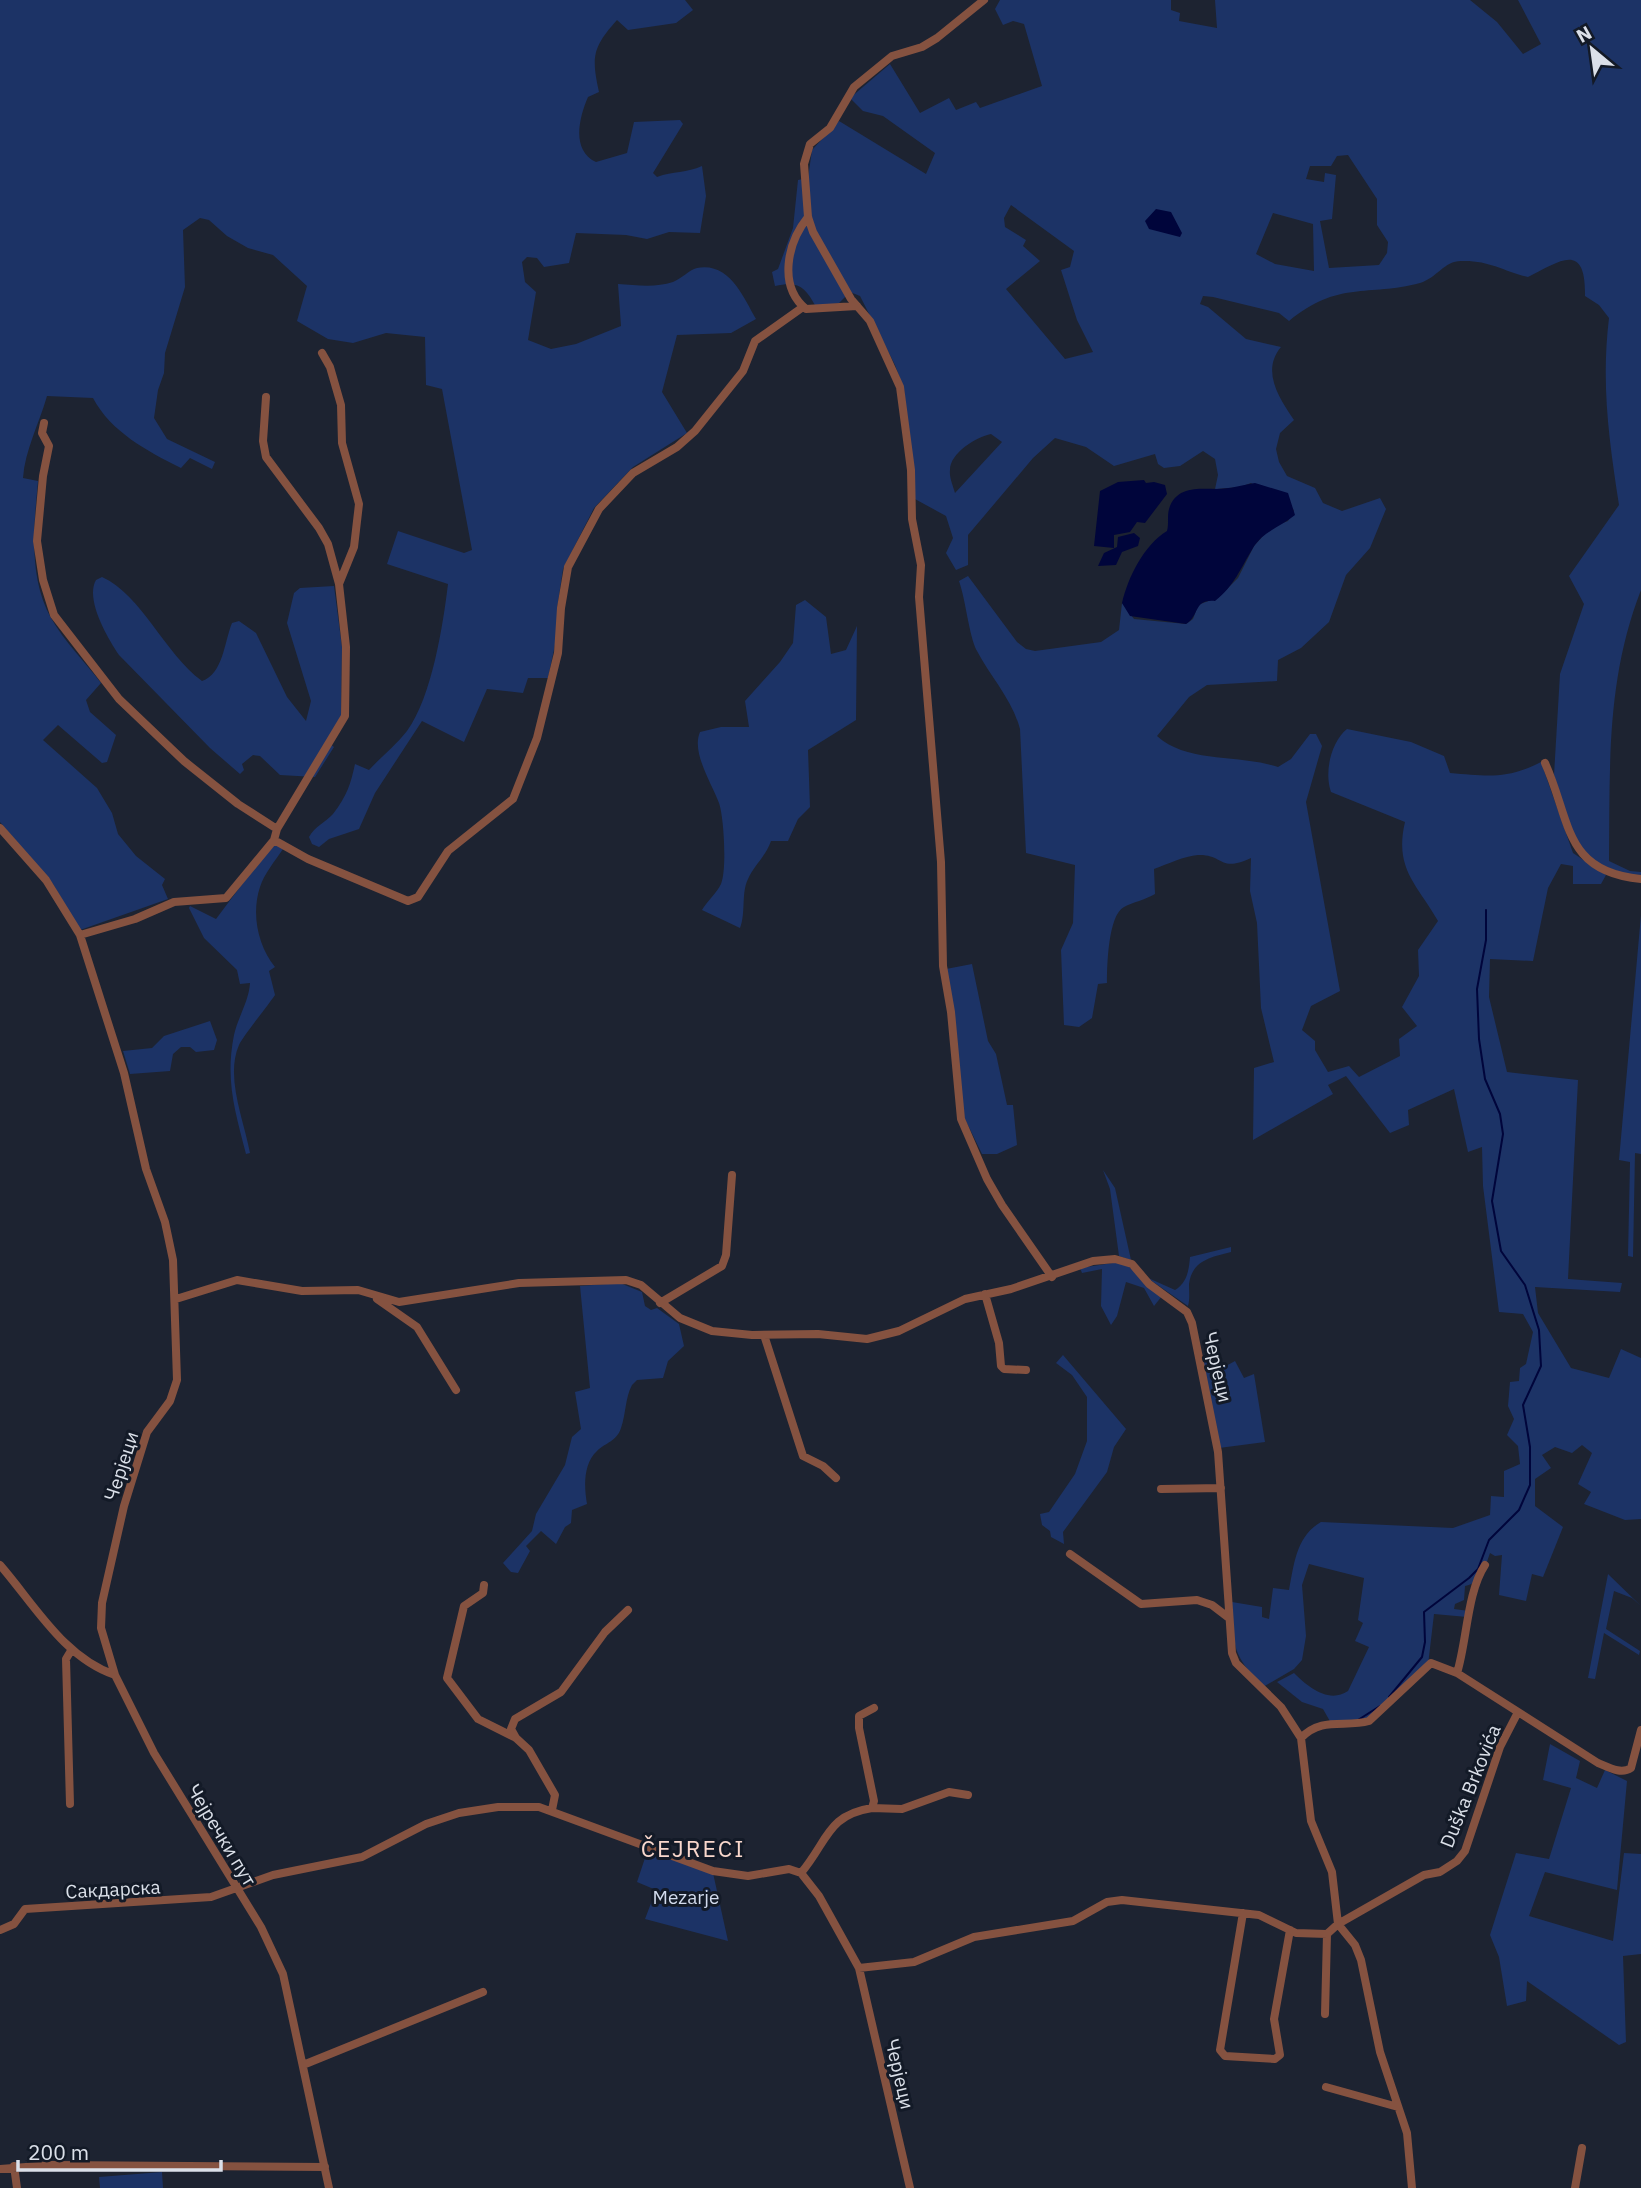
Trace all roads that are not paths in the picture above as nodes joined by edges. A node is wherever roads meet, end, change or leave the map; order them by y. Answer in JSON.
{"nodes":[{"id":1,"x":984,"y":0,"type":"edge"},
{"id":2,"x":807,"y":217,"type":"junction"},
{"id":3,"x":849,"y":296,"type":"junction"},
{"id":4,"x":839,"y":306,"type":"junction"},
{"id":5,"x":857,"y":306,"type":"junction"},
{"id":6,"x":803,"y":307,"type":"junction"},
{"id":7,"x":322,"y":353,"type":"dead end"},
{"id":8,"x":266,"y":397,"type":"dead end"},
{"id":9,"x":44,"y":422,"type":"dead end"},
{"id":10,"x":339,"y":584,"type":"junction"},
{"id":11,"x":1545,"y":762,"type":"dead end"},
{"id":12,"x":0,"y":828,"type":"edge"},
{"id":13,"x":277,"y":829,"type":"junction"},
{"id":14,"x":274,"y":840,"type":"junction"},
{"id":15,"x":1641,"y":878,"type":"edge"},
{"id":16,"x":80,"y":935,"type":"junction"},
{"id":17,"x":732,"y":1175,"type":"dead end"},
{"id":18,"x":1052,"y":1276,"type":"junction"},
{"id":19,"x":369,"y":1293,"type":"junction"},
{"id":20,"x":985,"y":1294,"type":"junction"},
{"id":21,"x":176,"y":1298,"type":"junction"},
{"id":22,"x":660,"y":1304,"type":"junction"},
{"id":23,"x":764,"y":1335,"type":"junction"},
{"id":24,"x":1026,"y":1370,"type":"dead end"},
{"id":25,"x":456,"y":1390,"type":"dead end"},
{"id":26,"x":836,"y":1478,"type":"dead end"},
{"id":27,"x":1221,"y":1488,"type":"junction"},
{"id":28,"x":1161,"y":1489,"type":"dead end"},
{"id":29,"x":1070,"y":1554,"type":"dead end"},
{"id":30,"x":0,"y":1565,"type":"edge"},
{"id":31,"x":1485,"y":1565,"type":"dead end"},
{"id":32,"x":484,"y":1585,"type":"dead end"},
{"id":33,"x":628,"y":1610,"type":"dead end"},
{"id":34,"x":1229,"y":1618,"type":"junction"},
{"id":35,"x":72,"y":1649,"type":"junction"},
{"id":36,"x":1457,"y":1673,"type":"junction"},
{"id":37,"x":115,"y":1675,"type":"junction"},
{"id":38,"x":874,"y":1708,"type":"dead end"},
{"id":39,"x":1517,"y":1714,"type":"junction"},
{"id":40,"x":1641,"y":1730,"type":"edge"},
{"id":41,"x":516,"y":1738,"type":"junction"},
{"id":42,"x":1301,"y":1738,"type":"junction"},
{"id":43,"x":968,"y":1795,"type":"dead end"},
{"id":44,"x":70,"y":1804,"type":"dead end"},
{"id":45,"x":872,"y":1808,"type":"junction"},
{"id":46,"x":552,"y":1810,"type":"junction"},
{"id":47,"x":801,"y":1873,"type":"junction"},
{"id":48,"x":235,"y":1887,"type":"junction"},
{"id":49,"x":1243,"y":1913,"type":"junction"},
{"id":50,"x":1338,"y":1924,"type":"junction"},
{"id":51,"x":0,"y":1930,"type":"edge"},
{"id":52,"x":1290,"y":1930,"type":"junction"},
{"id":53,"x":1327,"y":1934,"type":"junction"},
{"id":54,"x":859,"y":1968,"type":"junction"},
{"id":55,"x":483,"y":1993,"type":"dead end"},
{"id":56,"x":1325,"y":2014,"type":"dead end"},
{"id":57,"x":303,"y":2065,"type":"junction"},
{"id":58,"x":1326,"y":2087,"type":"dead end"},
{"id":59,"x":1398,"y":2106,"type":"junction"},
{"id":60,"x":1582,"y":2148,"type":"dead end"},
{"id":61,"x":14,"y":2166,"type":"junction"},
{"id":62,"x":325,"y":2167,"type":"junction"},
{"id":63,"x":0,"y":2169,"type":"edge"},
{"id":64,"x":17,"y":2188,"type":"edge"},
{"id":65,"x":329,"y":2188,"type":"edge"},
{"id":66,"x":910,"y":2188,"type":"edge"},
{"id":67,"x":1412,"y":2188,"type":"edge"},
{"id":68,"x":1575,"y":2188,"type":"edge"}],
"edges":[{"from":1,"to":2,"type":"street"},
{"from":2,"to":3,"type":"street"},
{"from":2,"to":6,"type":"street"},
{"from":3,"to":4,"type":"street"},
{"from":3,"to":5,"type":"street"},
{"from":4,"to":5,"type":"street"},
{"from":4,"to":6,"type":"street"},
{"from":5,"to":18,"type":"street"},
{"from":6,"to":14,"type":"street"},
{"from":7,"to":10,"type":"street"},
{"from":8,"to":10,"type":"street"},
{"from":9,"to":13,"type":"street"},
{"from":10,"to":13,"type":"street"},
{"from":11,"to":15,"type":"street"},
{"from":12,"to":16,"type":"street"},
{"from":13,"to":14,"type":"street"},
{"from":14,"to":16,"type":"street"},
{"from":16,"to":21,"type":"street"},
{"from":17,"to":22,"type":"street"},
{"from":18,"to":20,"type":"street","name":"Черјеци"},
{"from":18,"to":27,"type":"street","name":"Черјеци"},
{"from":19,"to":21,"type":"street","name":"Черјеци"},
{"from":19,"to":22,"type":"street","name":"Черјеци"},
{"from":19,"to":25,"type":"street"},
{"from":20,"to":23,"type":"street","name":"Черјеци"},
{"from":20,"to":24,"type":"street"},
{"from":21,"to":37,"type":"street","name":"Черјеци"},
{"from":22,"to":23,"type":"street","name":"Черјеци"},
{"from":23,"to":26,"type":"street"},
{"from":27,"to":28,"type":"street"},
{"from":27,"to":34,"type":"street","name":"Черјеци"},
{"from":29,"to":34,"type":"street"},
{"from":30,"to":35,"type":"street"},
{"from":31,"to":36,"type":"street"},
{"from":32,"to":41,"type":"street"},
{"from":33,"to":41,"type":"street"},
{"from":34,"to":42,"type":"street","name":"Черјеци"},
{"from":35,"to":37,"type":"street"},
{"from":35,"to":44,"type":"street"},
{"from":36,"to":39,"type":"street","name":"Duška Brkovića"},
{"from":36,"to":42,"type":"street","name":"Duška Brkovića"},
{"from":37,"to":48,"type":"street","name":"Чејречки пут"},
{"from":38,"to":45,"type":"street"},
{"from":39,"to":40,"type":"street","name":"Duška Brkovića"},
{"from":39,"to":50,"type":"street","name":"Duška Brkovića"},
{"from":41,"to":46,"type":"street"},
{"from":42,"to":50,"type":"street"},
{"from":43,"to":45,"type":"street"},
{"from":45,"to":47,"type":"street"},
{"from":46,"to":47,"type":"street"},
{"from":46,"to":48,"type":"street"},
{"from":47,"to":54,"type":"street","name":"Черјеци"},
{"from":48,"to":51,"type":"street","name":"Сакдарска"},
{"from":48,"to":57,"type":"street","name":"Чејречки пут"},
{"from":49,"to":52,"type":"street"},
{"from":49,"to":52,"type":"street"},
{"from":49,"to":54,"type":"street"},
{"from":50,"to":53,"type":"street","name":"Duška Brkovića"},
{"from":50,"to":59,"type":"street"},
{"from":52,"to":53,"type":"street"},
{"from":53,"to":56,"type":"street"},
{"from":54,"to":66,"type":"street","name":"Черјеци"},
{"from":55,"to":57,"type":"street"},
{"from":57,"to":62,"type":"street","name":"Чејречки пут"},
{"from":58,"to":59,"type":"street"},
{"from":59,"to":67,"type":"street"},
{"from":60,"to":68,"type":"street"},
{"from":61,"to":62,"type":"street"},
{"from":61,"to":63,"type":"street"},
{"from":61,"to":64,"type":"street"},
{"from":62,"to":65,"type":"street","name":"Чејречки пут"}]}
